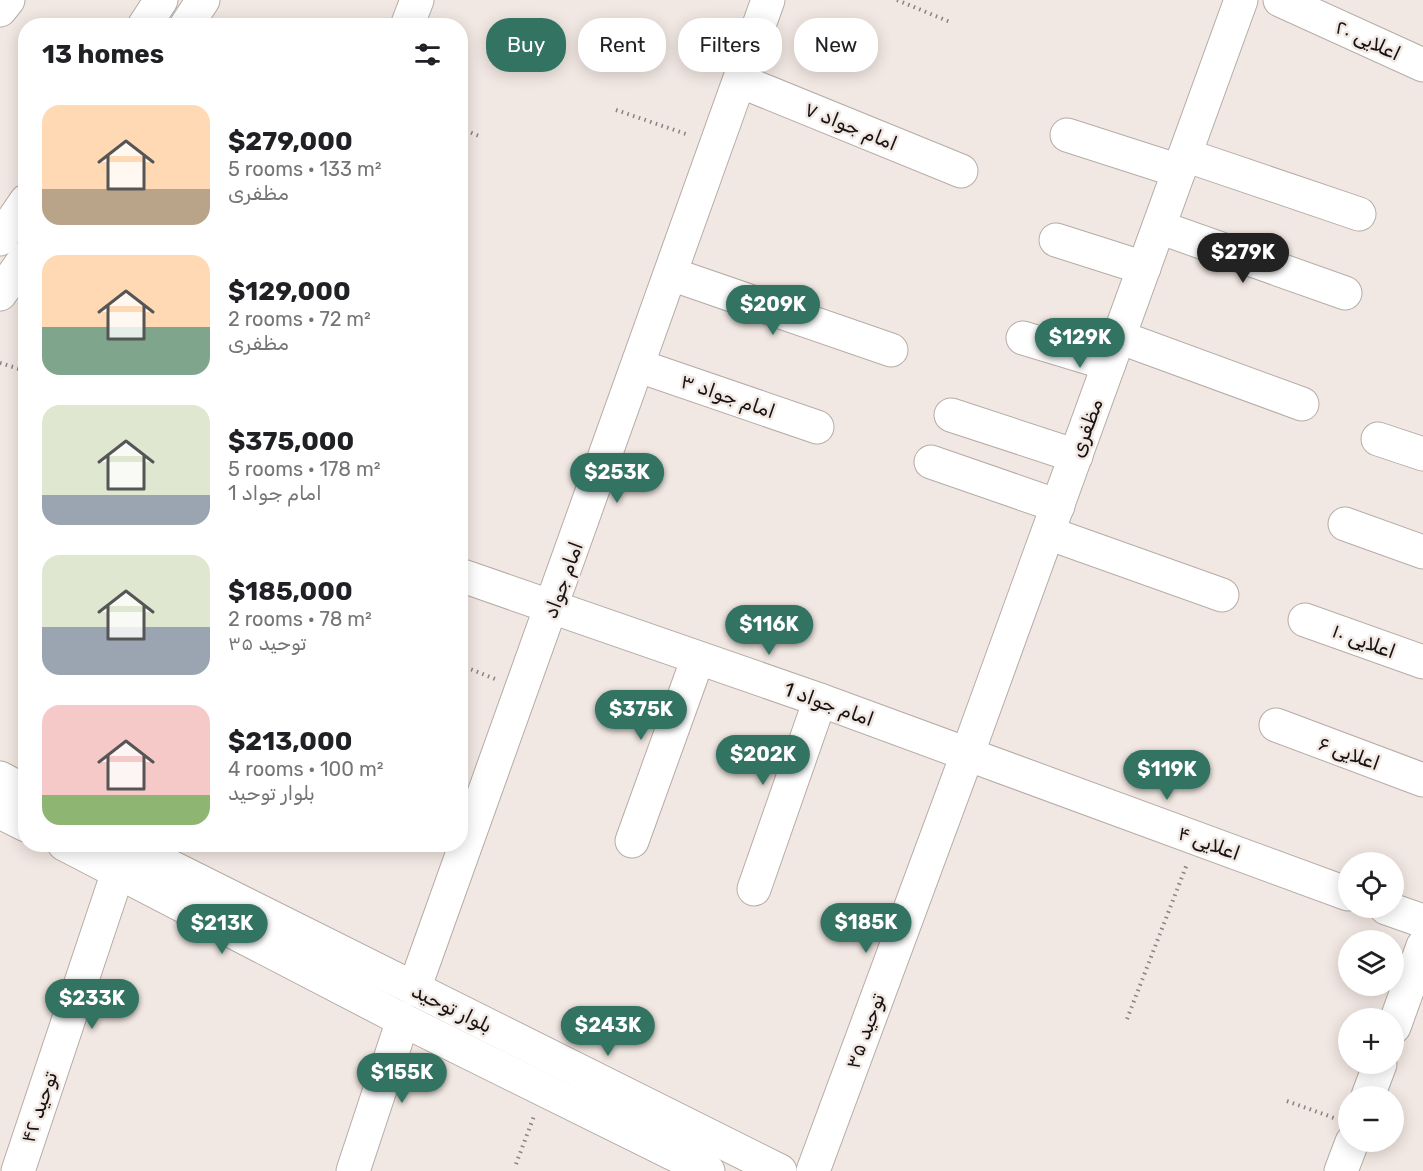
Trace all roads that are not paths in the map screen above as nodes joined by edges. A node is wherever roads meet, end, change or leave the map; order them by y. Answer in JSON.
{"nodes":[{"id":1,"x":8,"y":0,"type":"edge"},
{"id":2,"x":161,"y":0,"type":"edge"},
{"id":3,"x":203,"y":0,"type":"edge"},
{"id":4,"x":417,"y":0,"type":"edge"},
{"id":5,"x":768,"y":0,"type":"edge"},
{"id":6,"x":1241,"y":0,"type":"edge"},
{"id":7,"x":1280,"y":0,"type":"edge"},
{"id":8,"x":0,"y":10,"type":"edge"},
{"id":9,"x":149,"y":18,"type":"edge"},
{"id":10,"x":191,"y":18,"type":"edge"},
{"id":11,"x":410,"y":18,"type":"edge"},
{"id":12,"x":1423,"y":65,"type":"edge"},
{"id":13,"x":740,"y":81,"type":"junction"},
{"id":14,"x":1067,"y":135,"type":"dead end"},
{"id":15,"x":1182,"y":163,"type":"junction"},
{"id":16,"x":962,"y":171,"type":"dead end"},
{"id":17,"x":18,"y":213,"type":"edge"},
{"id":18,"x":1359,"y":214,"type":"dead end"},
{"id":19,"x":1159,"y":227,"type":"junction"},
{"id":20,"x":0,"y":239,"type":"edge"},
{"id":21,"x":1056,"y":240,"type":"dead end"},
{"id":22,"x":18,"y":268,"type":"edge"},
{"id":23,"x":1144,"y":268,"type":"junction"},
{"id":24,"x":671,"y":274,"type":"junction"},
{"id":25,"x":1345,"y":293,"type":"dead end"},
{"id":26,"x":0,"y":294,"type":"edge"},
{"id":27,"x":1023,"y":338,"type":"dead end"},
{"id":28,"x":891,"y":350,"type":"dead end"},
{"id":29,"x":1114,"y":351,"type":"junction"},
{"id":30,"x":639,"y":366,"type":"junction"},
{"id":31,"x":1302,"y":404,"type":"dead end"},
{"id":32,"x":951,"y":415,"type":"dead end"},
{"id":33,"x":817,"y":427,"type":"dead end"},
{"id":34,"x":1378,"y":439,"type":"dead end"},
{"id":35,"x":1423,"y":454,"type":"edge"},
{"id":36,"x":1076,"y":456,"type":"junction"},
{"id":37,"x":930,"y":462,"type":"dead end"},
{"id":38,"x":1053,"y":519,"type":"junction"},
{"id":39,"x":1345,"y":524,"type":"dead end"},
{"id":40,"x":1423,"y":552,"type":"edge"},
{"id":41,"x":468,"y":578,"type":"edge"},
{"id":42,"x":1222,"y":595,"type":"dead end"},
{"id":43,"x":553,"y":609,"type":"junction"},
{"id":44,"x":1305,"y":620,"type":"dead end"},
{"id":45,"x":698,"y":658,"type":"junction"},
{"id":46,"x":1423,"y":662,"type":"edge"},
{"id":47,"x":820,"y":700,"type":"junction"},
{"id":48,"x":1275,"y":725,"type":"dead end"},
{"id":49,"x":967,"y":755,"type":"junction"},
{"id":50,"x":0,"y":778,"type":"edge"},
{"id":51,"x":1423,"y":780,"type":"edge"},
{"id":52,"x":18,"y":788,"type":"edge"},
{"id":53,"x":0,"y":812,"type":"edge"},
{"id":54,"x":18,"y":821,"type":"edge"},
{"id":55,"x":468,"y":841,"type":"edge"},
{"id":56,"x":632,"y":841,"type":"dead end"},
{"id":57,"x":97,"y":852,"type":"edge"},
{"id":58,"x":464,"y":852,"type":"edge"},
{"id":59,"x":121,"y":858,"type":"edge"},
{"id":60,"x":754,"y":889,"type":"dead end"},
{"id":61,"x":1338,"y":890,"type":"edge"},
{"id":62,"x":1404,"y":914,"type":"edge"},
{"id":63,"x":1423,"y":921,"type":"edge"},
{"id":64,"x":1423,"y":946,"type":"edge"},
{"id":65,"x":414,"y":989,"type":"junction"},
{"id":66,"x":1401,"y":1008,"type":"edge"},
{"id":67,"x":403,"y":1020,"type":"junction"},
{"id":68,"x":1343,"y":1152,"type":"edge"},
{"id":69,"x":670,"y":1162,"type":"edge"},
{"id":70,"x":18,"y":1171,"type":"edge"},
{"id":71,"x":352,"y":1171,"type":"edge"},
{"id":72,"x":708,"y":1171,"type":"edge"},
{"id":73,"x":780,"y":1171,"type":"edge"},
{"id":74,"x":813,"y":1171,"type":"edge"},
{"id":75,"x":1341,"y":1171,"type":"edge"}],
"edges":[{"from":1,"to":8,"type":"street"},
{"from":2,"to":9,"type":"street"},
{"from":3,"to":10,"type":"street"},
{"from":4,"to":11,"type":"street"},
{"from":5,"to":13,"type":"street","name":"امام جواد"},
{"from":6,"to":15,"type":"street","name":"مظفری"},
{"from":7,"to":12,"type":"street","name":"اعلایی ۲۰"},
{"from":13,"to":16,"type":"street","name":"امام جواد ۷"},
{"from":13,"to":24,"type":"street","name":"امام جواد"},
{"from":14,"to":15,"type":"street"},
{"from":15,"to":18,"type":"street"},
{"from":15,"to":19,"type":"street","name":"مظفری"},
{"from":17,"to":20,"type":"street"},
{"from":19,"to":23,"type":"street","name":"مظفری"},
{"from":19,"to":25,"type":"street"},
{"from":21,"to":23,"type":"street"},
{"from":22,"to":26,"type":"street"},
{"from":23,"to":29,"type":"street","name":"مظفری"},
{"from":24,"to":28,"type":"street"},
{"from":24,"to":30,"type":"street","name":"امام جواد"},
{"from":27,"to":29,"type":"street"},
{"from":29,"to":31,"type":"street"},
{"from":29,"to":36,"type":"street","name":"مظفری"},
{"from":30,"to":33,"type":"street","name":"امام جواد ۳"},
{"from":30,"to":43,"type":"street","name":"امام جواد"},
{"from":32,"to":36,"type":"street"},
{"from":34,"to":35,"type":"street"},
{"from":36,"to":38,"type":"street","name":"مظفری"},
{"from":37,"to":38,"type":"street"},
{"from":38,"to":42,"type":"street"},
{"from":38,"to":49,"type":"street","name":"مظفری"},
{"from":39,"to":40,"type":"street"},
{"from":41,"to":43,"type":"street","name":"امام جواد 1"},
{"from":43,"to":45,"type":"street","name":"امام جواد 1"},
{"from":43,"to":55,"type":"street","name":"امام جواد"},
{"from":44,"to":46,"type":"street","name":"اعلایی ۱۰"},
{"from":45,"to":47,"type":"street","name":"امام جواد 1"},
{"from":45,"to":56,"type":"street"},
{"from":47,"to":49,"type":"street","name":"امام جواد 1"},
{"from":47,"to":60,"type":"street"},
{"from":48,"to":51,"type":"street","name":"اعلایی ۶"},
{"from":49,"to":61,"type":"street","name":"اعلایی ۴"},
{"from":49,"to":74,"type":"street","name":"توحید ۳۵"},
{"from":50,"to":52,"type":"street"},
{"from":53,"to":54,"type":"street"},
{"from":57,"to":59,"type":"street","name":"بلوار توحید"},
{"from":58,"to":65,"type":"street","name":"امام جواد"},
{"from":59,"to":65,"type":"street","name":"بلوار توحید"},
{"from":59,"to":67,"type":"street","name":"بلوار توحید"},
{"from":59,"to":70,"type":"street","name":"توحید ۴۲"},
{"from":62,"to":63,"type":"street"},
{"from":64,"to":66,"type":"street"},
{"from":65,"to":73,"type":"street","name":"بلوار توحید"},
{"from":67,"to":69,"type":"street","name":"بلوار توحید"},
{"from":67,"to":71,"type":"street"},
{"from":68,"to":75,"type":"street"},
{"from":69,"to":72,"type":"street","name":"بلوار توحید"}]}
